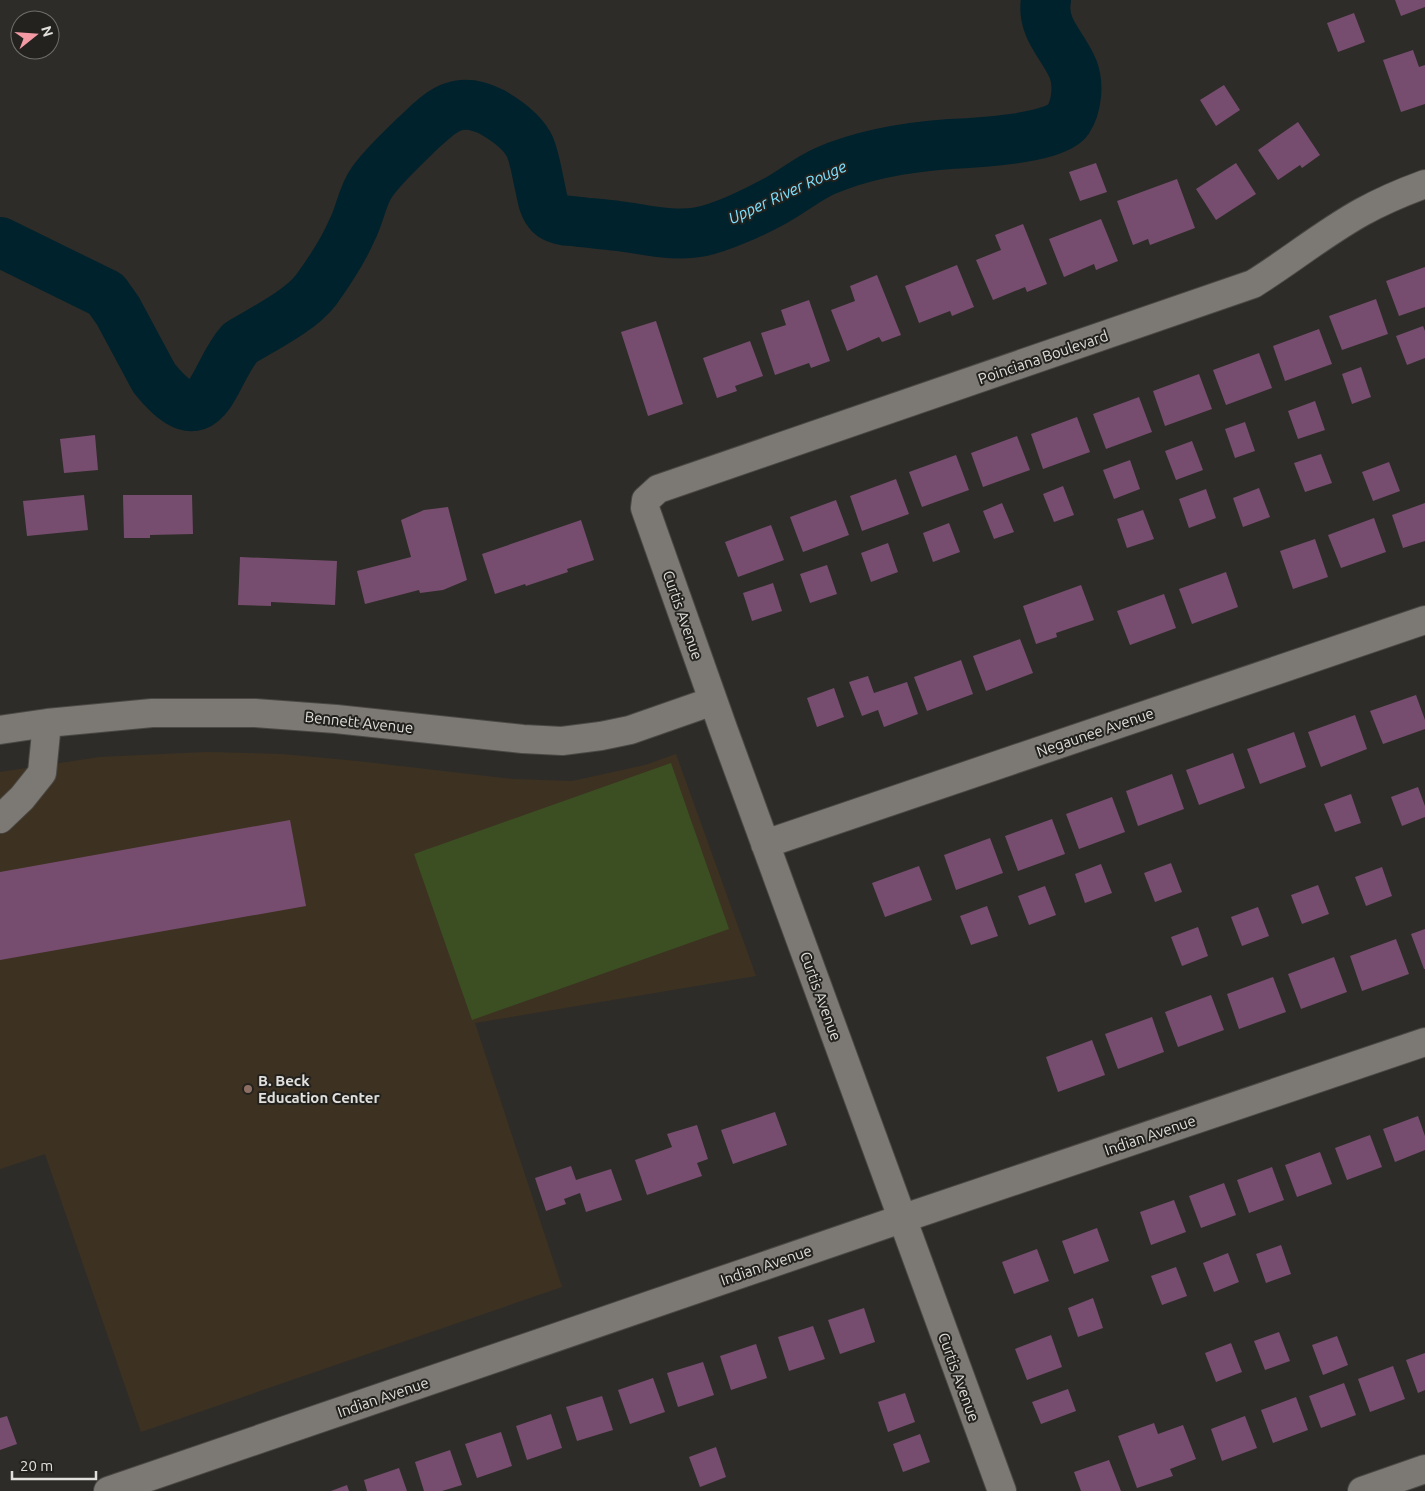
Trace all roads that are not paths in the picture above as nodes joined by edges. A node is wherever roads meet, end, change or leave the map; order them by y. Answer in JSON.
{"nodes":[{"id":1,"x":1425,"y":184,"type":"edge"},
{"id":2,"x":646,"y":500,"type":"joint"},
{"id":3,"x":1425,"y":620,"type":"edge"},
{"id":4,"x":714,"y":702,"type":"junction"},
{"id":5,"x":47,"y":723,"type":"junction"},
{"id":6,"x":0,"y":730,"type":"edge"},
{"id":7,"x":0,"y":819,"type":"edge"},
{"id":8,"x":766,"y":844,"type":"junction"},
{"id":9,"x":1425,"y":1042,"type":"edge"},
{"id":10,"x":902,"y":1219,"type":"junction"},
{"id":11,"x":1425,"y":1469,"type":"edge"},
{"id":12,"x":108,"y":1491,"type":"edge"},
{"id":13,"x":1002,"y":1491,"type":"edge"},
{"id":14,"x":1362,"y":1491,"type":"edge"}],
"edges":[{"from":1,"to":2,"type":"street","name":"Poinciana Boulevard"},
{"from":2,"to":4,"type":"street","name":"Curtis Avenue"},
{"from":3,"to":8,"type":"street","name":"Negaunee Avenue"},
{"from":4,"to":5,"type":"street","name":"Bennett Avenue"},
{"from":4,"to":8,"type":"street","name":"Curtis Avenue"},
{"from":5,"to":6,"type":"street","name":"Bennett Avenue"},
{"from":5,"to":7,"type":"street"},
{"from":8,"to":10,"type":"street","name":"Curtis Avenue"},
{"from":9,"to":10,"type":"street","name":"Indian Avenue"},
{"from":10,"to":12,"type":"street","name":"Indian Avenue"},
{"from":10,"to":13,"type":"street","name":"Curtis Avenue"},
{"from":11,"to":14,"type":"street"}]}
